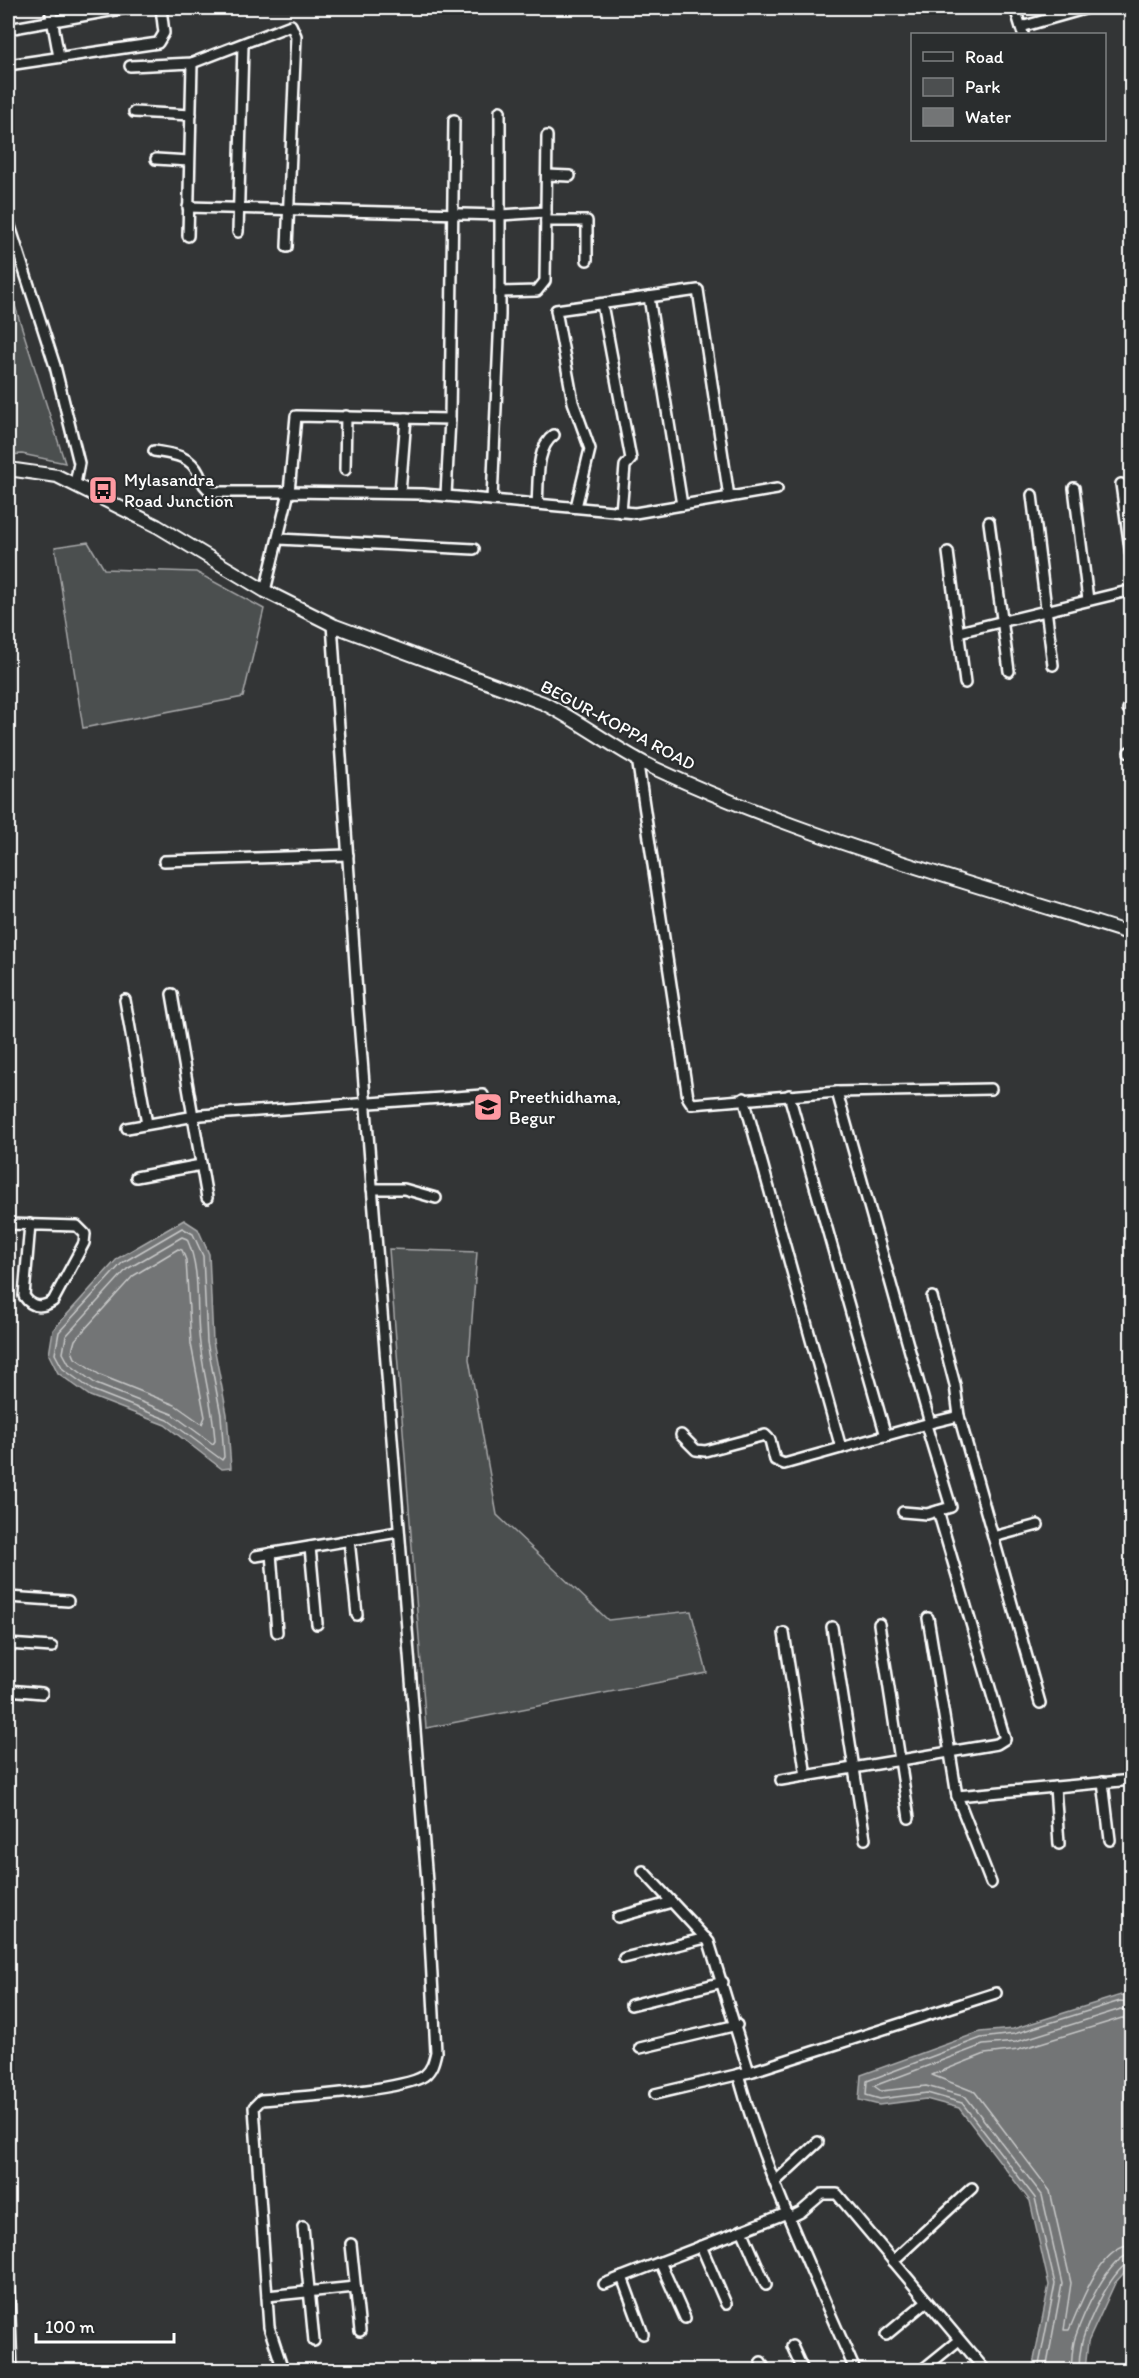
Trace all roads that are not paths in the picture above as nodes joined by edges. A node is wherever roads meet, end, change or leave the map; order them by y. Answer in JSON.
{"nodes":[{"id":1,"x":50,"y":8,"type":"edge"},
{"id":2,"x":127,"y":8,"type":"edge"},
{"id":3,"x":161,"y":8,"type":"edge"},
{"id":4,"x":1015,"y":8,"type":"edge"},
{"id":5,"x":1088,"y":8,"type":"edge"},
{"id":6,"x":53,"y":22,"type":"junction"},
{"id":7,"x":8,"y":29,"type":"edge"},
{"id":8,"x":1022,"y":31,"type":"edge"},
{"id":9,"x":243,"y":45,"type":"junction"},
{"id":10,"x":59,"y":57,"type":"junction"},
{"id":11,"x":192,"y":63,"type":"junction"},
{"id":12,"x":8,"y":65,"type":"edge"},
{"id":13,"x":130,"y":66,"type":"dead end"},
{"id":14,"x":500,"y":111,"type":"dead end"},
{"id":15,"x":134,"y":112,"type":"dead end"},
{"id":16,"x":191,"y":115,"type":"junction"},
{"id":17,"x":454,"y":120,"type":"dead end"},
{"id":18,"x":547,"y":136,"type":"dead end"},
{"id":19,"x":156,"y":159,"type":"dead end"},
{"id":20,"x":189,"y":161,"type":"junction"},
{"id":21,"x":547,"y":174,"type":"junction"},
{"id":22,"x":570,"y":176,"type":"dead end"},
{"id":23,"x":188,"y":207,"type":"junction"},
{"id":24,"x":239,"y":208,"type":"junction"},
{"id":25,"x":288,"y":210,"type":"junction"},
{"id":26,"x":453,"y":214,"type":"junction"},
{"id":27,"x":500,"y":215,"type":"junction"},
{"id":28,"x":546,"y":217,"type":"junction"},
{"id":29,"x":8,"y":220,"type":"edge"},
{"id":30,"x":238,"y":232,"type":"dead end"},
{"id":31,"x":188,"y":236,"type":"dead end"},
{"id":32,"x":287,"y":247,"type":"dead end"},
{"id":33,"x":587,"y":260,"type":"dead end"},
{"id":34,"x":500,"y":292,"type":"junction"},
{"id":35,"x":649,"y":297,"type":"junction"},
{"id":36,"x":602,"y":304,"type":"junction"},
{"id":37,"x":346,"y":416,"type":"junction"},
{"id":38,"x":406,"y":418,"type":"junction"},
{"id":39,"x":450,"y":419,"type":"junction"},
{"id":40,"x":554,"y":435,"type":"dead end"},
{"id":41,"x":154,"y":451,"type":"dead end"},
{"id":42,"x":8,"y":469,"type":"edge"},
{"id":43,"x":345,"y":470,"type":"dead end"},
{"id":44,"x":75,"y":484,"type":"junction"},
{"id":45,"x":1121,"y":484,"type":"dead end"},
{"id":46,"x":1074,"y":488,"type":"dead end"},
{"id":47,"x":777,"y":489,"type":"dead end"},
{"id":48,"x":289,"y":492,"type":"junction"},
{"id":49,"x":400,"y":494,"type":"junction"},
{"id":50,"x":446,"y":495,"type":"junction"},
{"id":51,"x":1032,"y":495,"type":"dead end"},
{"id":52,"x":729,"y":497,"type":"junction"},
{"id":53,"x":492,"y":500,"type":"junction"},
{"id":54,"x":537,"y":504,"type":"junction"},
{"id":55,"x":682,"y":505,"type":"junction"},
{"id":56,"x":576,"y":507,"type":"junction"},
{"id":57,"x":621,"y":512,"type":"junction"},
{"id":58,"x":989,"y":522,"type":"dead end"},
{"id":59,"x":279,"y":539,"type":"junction"},
{"id":60,"x":474,"y":549,"type":"dead end"},
{"id":61,"x":948,"y":552,"type":"dead end"},
{"id":62,"x":1131,"y":563,"type":"edge"},
{"id":63,"x":1131,"y":590,"type":"edge"},
{"id":64,"x":265,"y":591,"type":"junction"},
{"id":65,"x":1088,"y":600,"type":"junction"},
{"id":66,"x":1046,"y":611,"type":"junction"},
{"id":67,"x":1003,"y":621,"type":"junction"},
{"id":68,"x":332,"y":624,"type":"junction"},
{"id":69,"x":959,"y":632,"type":"junction"},
{"id":70,"x":1053,"y":665,"type":"dead end"},
{"id":71,"x":1009,"y":671,"type":"dead end"},
{"id":72,"x":965,"y":683,"type":"dead end"},
{"id":73,"x":637,"y":758,"type":"junction"},
{"id":74,"x":348,"y":855,"type":"junction"},
{"id":75,"x":164,"y":861,"type":"dead end"},
{"id":76,"x":1131,"y":934,"type":"edge"},
{"id":77,"x":172,"y":994,"type":"dead end"},
{"id":78,"x":125,"y":1000,"type":"dead end"},
{"id":79,"x":991,"y":1089,"type":"dead end"},
{"id":80,"x":837,"y":1092,"type":"junction"},
{"id":81,"x":483,"y":1095,"type":"dead end"},
{"id":82,"x":789,"y":1095,"type":"junction"},
{"id":83,"x":744,"y":1098,"type":"junction"},
{"id":84,"x":366,"y":1104,"type":"junction"},
{"id":85,"x":192,"y":1115,"type":"junction"},
{"id":86,"x":147,"y":1124,"type":"junction"},
{"id":87,"x":127,"y":1128,"type":"dead end"},
{"id":88,"x":201,"y":1165,"type":"junction"},
{"id":89,"x":136,"y":1177,"type":"dead end"},
{"id":90,"x":372,"y":1189,"type":"junction"},
{"id":91,"x":207,"y":1197,"type":"dead end"},
{"id":92,"x":436,"y":1198,"type":"dead end"},
{"id":93,"x":8,"y":1224,"type":"edge"},
{"id":94,"x":30,"y":1224,"type":"junction"},
{"id":95,"x":932,"y":1297,"type":"dead end"},
{"id":96,"x":959,"y":1416,"type":"junction"},
{"id":97,"x":928,"y":1424,"type":"junction"},
{"id":98,"x":681,"y":1435,"type":"dead end"},
{"id":99,"x":886,"y":1436,"type":"junction"},
{"id":100,"x":842,"y":1448,"type":"junction"},
{"id":101,"x":938,"y":1511,"type":"junction"},
{"id":102,"x":903,"y":1512,"type":"dead end"},
{"id":103,"x":1038,"y":1525,"type":"dead end"},
{"id":104,"x":398,"y":1532,"type":"junction"},
{"id":105,"x":993,"y":1537,"type":"junction"},
{"id":106,"x":349,"y":1540,"type":"junction"},
{"id":107,"x":310,"y":1547,"type":"junction"},
{"id":108,"x":271,"y":1553,"type":"junction"},
{"id":109,"x":256,"y":1556,"type":"dead end"},
{"id":110,"x":8,"y":1597,"type":"edge"},
{"id":111,"x":68,"y":1601,"type":"dead end"},
{"id":112,"x":357,"y":1615,"type":"dead end"},
{"id":113,"x":928,"y":1618,"type":"dead end"},
{"id":114,"x":317,"y":1624,"type":"dead end"},
{"id":115,"x":879,"y":1624,"type":"dead end"},
{"id":116,"x":832,"y":1627,"type":"dead end"},
{"id":117,"x":278,"y":1632,"type":"dead end"},
{"id":118,"x":784,"y":1633,"type":"dead end"},
{"id":119,"x":8,"y":1644,"type":"edge"},
{"id":120,"x":52,"y":1647,"type":"dead end"},
{"id":121,"x":8,"y":1690,"type":"edge"},
{"id":122,"x":42,"y":1693,"type":"dead end"},
{"id":123,"x":1040,"y":1703,"type":"dead end"},
{"id":124,"x":950,"y":1752,"type":"junction"},
{"id":125,"x":900,"y":1761,"type":"junction"},
{"id":126,"x":854,"y":1768,"type":"junction"},
{"id":127,"x":806,"y":1776,"type":"junction"},
{"id":128,"x":781,"y":1780,"type":"dead end"},
{"id":129,"x":1131,"y":1780,"type":"edge"},
{"id":130,"x":1103,"y":1782,"type":"junction"},
{"id":131,"x":1055,"y":1787,"type":"junction"},
{"id":132,"x":957,"y":1796,"type":"junction"},
{"id":133,"x":909,"y":1818,"type":"dead end"},
{"id":134,"x":865,"y":1839,"type":"dead end"},
{"id":135,"x":1110,"y":1840,"type":"dead end"},
{"id":136,"x":1059,"y":1845,"type":"dead end"},
{"id":137,"x":643,"y":1871,"type":"dead end"},
{"id":138,"x":991,"y":1883,"type":"dead end"},
{"id":139,"x":672,"y":1902,"type":"junction"},
{"id":140,"x":618,"y":1917,"type":"dead end"},
{"id":141,"x":706,"y":1938,"type":"junction"},
{"id":142,"x":624,"y":1958,"type":"dead end"},
{"id":143,"x":723,"y":1982,"type":"junction"},
{"id":144,"x":996,"y":1993,"type":"dead end"},
{"id":145,"x":631,"y":2005,"type":"dead end"},
{"id":146,"x":737,"y":2025,"type":"junction"},
{"id":147,"x":640,"y":2048,"type":"dead end"},
{"id":148,"x":749,"y":2072,"type":"junction"},
{"id":149,"x":738,"y":2074,"type":"junction"},
{"id":150,"x":655,"y":2094,"type":"dead end"},
{"id":151,"x":818,"y":2142,"type":"dead end"},
{"id":152,"x":776,"y":2181,"type":"junction"},
{"id":153,"x":972,"y":2188,"type":"dead end"},
{"id":154,"x":788,"y":2215,"type":"junction"},
{"id":155,"x":303,"y":2227,"type":"dead end"},
{"id":156,"x":742,"y":2230,"type":"junction"},
{"id":157,"x":351,"y":2244,"type":"dead end"},
{"id":158,"x":701,"y":2246,"type":"junction"},
{"id":159,"x":893,"y":2261,"type":"junction"},
{"id":160,"x":8,"y":2262,"type":"edge"},
{"id":161,"x":660,"y":2262,"type":"junction"},
{"id":162,"x":622,"y":2277,"type":"junction"},
{"id":163,"x":604,"y":2284,"type":"dead end"},
{"id":164,"x":766,"y":2285,"type":"dead end"},
{"id":165,"x":355,"y":2287,"type":"junction"},
{"id":166,"x":310,"y":2291,"type":"junction"},
{"id":167,"x":267,"y":2296,"type":"junction"},
{"id":168,"x":927,"y":2301,"type":"junction"},
{"id":169,"x":726,"y":2304,"type":"dead end"},
{"id":170,"x":686,"y":2318,"type":"dead end"},
{"id":171,"x":360,"y":2331,"type":"dead end"},
{"id":172,"x":643,"y":2334,"type":"dead end"},
{"id":173,"x":886,"y":2335,"type":"dead end"},
{"id":174,"x":959,"y":2340,"type":"junction"},
{"id":175,"x":314,"y":2341,"type":"dead end"},
{"id":176,"x":792,"y":2346,"type":"dead end"},
{"id":177,"x":851,"y":2369,"type":"edge"},
{"id":178,"x":12,"y":2370,"type":"edge"},
{"id":179,"x":283,"y":2370,"type":"edge"},
{"id":180,"x":804,"y":2370,"type":"edge"},
{"id":181,"x":922,"y":2370,"type":"edge"},
{"id":182,"x":985,"y":2370,"type":"edge"}],
"edges":[{"from":1,"to":6,"type":"street"},
{"from":2,"to":6,"type":"street"},
{"from":3,"to":10,"type":"street"},
{"from":4,"to":8,"type":"street"},
{"from":5,"to":8,"type":"street"},
{"from":6,"to":7,"type":"street"},
{"from":6,"to":10,"type":"street"},
{"from":9,"to":11,"type":"street"},
{"from":9,"to":24,"type":"street"},
{"from":9,"to":25,"type":"street"},
{"from":10,"to":12,"type":"street"},
{"from":11,"to":13,"type":"street"},
{"from":11,"to":16,"type":"street"},
{"from":14,"to":27,"type":"street"},
{"from":15,"to":16,"type":"street"},
{"from":16,"to":20,"type":"street"},
{"from":17,"to":26,"type":"street"},
{"from":18,"to":21,"type":"street"},
{"from":19,"to":20,"type":"street"},
{"from":20,"to":23,"type":"street"},
{"from":21,"to":22,"type":"street"},
{"from":21,"to":28,"type":"street"},
{"from":23,"to":24,"type":"street"},
{"from":23,"to":31,"type":"street"},
{"from":24,"to":25,"type":"street"},
{"from":24,"to":30,"type":"street"},
{"from":25,"to":26,"type":"street"},
{"from":25,"to":32,"type":"street"},
{"from":26,"to":27,"type":"street"},
{"from":26,"to":39,"type":"street"},
{"from":27,"to":28,"type":"street"},
{"from":27,"to":34,"type":"street"},
{"from":28,"to":33,"type":"street"},
{"from":28,"to":34,"type":"street"},
{"from":29,"to":44,"type":"street"},
{"from":34,"to":53,"type":"street"},
{"from":35,"to":36,"type":"street"},
{"from":35,"to":52,"type":"street"},
{"from":35,"to":55,"type":"street"},
{"from":36,"to":56,"type":"street"},
{"from":36,"to":57,"type":"street"},
{"from":37,"to":38,"type":"street"},
{"from":37,"to":43,"type":"street"},
{"from":37,"to":48,"type":"street"},
{"from":38,"to":39,"type":"street"},
{"from":38,"to":49,"type":"street"},
{"from":39,"to":50,"type":"street"},
{"from":40,"to":54,"type":"street"},
{"from":41,"to":48,"type":"street"},
{"from":42,"to":44,"type":"main road","name":"BEGUR-KOPPA ROAD"},
{"from":44,"to":64,"type":"main road","name":"BEGUR-KOPPA ROAD"},
{"from":45,"to":62,"type":"street"},
{"from":46,"to":65,"type":"street"},
{"from":47,"to":52,"type":"street"},
{"from":48,"to":49,"type":"street"},
{"from":48,"to":59,"type":"street"},
{"from":49,"to":50,"type":"street"},
{"from":50,"to":53,"type":"street"},
{"from":51,"to":66,"type":"street"},
{"from":52,"to":55,"type":"street"},
{"from":53,"to":54,"type":"street"},
{"from":54,"to":56,"type":"street"},
{"from":55,"to":57,"type":"street"},
{"from":56,"to":57,"type":"street"},
{"from":58,"to":67,"type":"street"},
{"from":59,"to":60,"type":"street"},
{"from":59,"to":64,"type":"street"},
{"from":61,"to":69,"type":"street"},
{"from":63,"to":65,"type":"street"},
{"from":64,"to":68,"type":"main road","name":"BEGUR-KOPPA ROAD"},
{"from":65,"to":66,"type":"street"},
{"from":66,"to":67,"type":"street"},
{"from":66,"to":70,"type":"street"},
{"from":67,"to":69,"type":"street"},
{"from":67,"to":71,"type":"street"},
{"from":68,"to":73,"type":"main road","name":"BEGUR-KOPPA ROAD"},
{"from":68,"to":74,"type":"street"},
{"from":69,"to":72,"type":"street"},
{"from":73,"to":76,"type":"main road","name":"BEGUR-KOPPA ROAD"},
{"from":73,"to":83,"type":"street"},
{"from":74,"to":75,"type":"street"},
{"from":74,"to":84,"type":"street"},
{"from":77,"to":85,"type":"street"},
{"from":78,"to":86,"type":"street"},
{"from":79,"to":80,"type":"street"},
{"from":80,"to":82,"type":"street"},
{"from":80,"to":97,"type":"street"},
{"from":81,"to":84,"type":"street"},
{"from":82,"to":83,"type":"street"},
{"from":82,"to":99,"type":"street"},
{"from":83,"to":100,"type":"street"},
{"from":84,"to":85,"type":"street"},
{"from":84,"to":90,"type":"street"},
{"from":85,"to":86,"type":"street"},
{"from":85,"to":88,"type":"street"},
{"from":86,"to":87,"type":"street"},
{"from":88,"to":89,"type":"street"},
{"from":88,"to":91,"type":"street"},
{"from":90,"to":92,"type":"street"},
{"from":90,"to":104,"type":"street"},
{"from":93,"to":94,"type":"street"},
{"from":94,"to":94,"type":"street"},
{"from":95,"to":96,"type":"street"},
{"from":96,"to":97,"type":"street"},
{"from":96,"to":105,"type":"street"},
{"from":97,"to":99,"type":"street"},
{"from":97,"to":101,"type":"street"},
{"from":98,"to":100,"type":"street"},
{"from":99,"to":100,"type":"street"},
{"from":101,"to":102,"type":"street"},
{"from":101,"to":124,"type":"street"},
{"from":103,"to":105,"type":"street"},
{"from":104,"to":106,"type":"street"},
{"from":104,"to":167,"type":"street"},
{"from":105,"to":123,"type":"street"},
{"from":106,"to":107,"type":"street"},
{"from":106,"to":112,"type":"street"},
{"from":107,"to":108,"type":"street"},
{"from":107,"to":114,"type":"street"},
{"from":108,"to":109,"type":"street"},
{"from":108,"to":117,"type":"street"},
{"from":110,"to":111,"type":"street"},
{"from":113,"to":124,"type":"street"},
{"from":115,"to":125,"type":"street"},
{"from":116,"to":126,"type":"street"},
{"from":118,"to":127,"type":"street"},
{"from":119,"to":120,"type":"street"},
{"from":121,"to":122,"type":"street"},
{"from":124,"to":125,"type":"street"},
{"from":124,"to":132,"type":"street"},
{"from":125,"to":126,"type":"street"},
{"from":125,"to":133,"type":"street"},
{"from":126,"to":127,"type":"street"},
{"from":126,"to":134,"type":"street"},
{"from":127,"to":128,"type":"street"},
{"from":129,"to":130,"type":"street"},
{"from":130,"to":131,"type":"street"},
{"from":130,"to":135,"type":"street"},
{"from":131,"to":132,"type":"street"},
{"from":131,"to":136,"type":"street"},
{"from":132,"to":138,"type":"street"},
{"from":137,"to":139,"type":"street"},
{"from":139,"to":140,"type":"street"},
{"from":139,"to":141,"type":"street"},
{"from":141,"to":142,"type":"street"},
{"from":141,"to":143,"type":"street"},
{"from":143,"to":145,"type":"street"},
{"from":143,"to":146,"type":"street"},
{"from":144,"to":148,"type":"street"},
{"from":146,"to":147,"type":"street"},
{"from":146,"to":148,"type":"street"},
{"from":148,"to":149,"type":"street"},
{"from":149,"to":150,"type":"street"},
{"from":149,"to":152,"type":"street"},
{"from":151,"to":152,"type":"street"},
{"from":152,"to":154,"type":"street"},
{"from":153,"to":159,"type":"street"},
{"from":154,"to":156,"type":"street"},
{"from":154,"to":159,"type":"street"},
{"from":154,"to":177,"type":"street"},
{"from":155,"to":166,"type":"street"},
{"from":156,"to":158,"type":"street"},
{"from":156,"to":164,"type":"street"},
{"from":157,"to":165,"type":"street"},
{"from":158,"to":161,"type":"street"},
{"from":158,"to":169,"type":"street"},
{"from":159,"to":168,"type":"street"},
{"from":160,"to":178,"type":"street"},
{"from":161,"to":162,"type":"street"},
{"from":161,"to":170,"type":"street"},
{"from":162,"to":163,"type":"street"},
{"from":162,"to":172,"type":"street"},
{"from":165,"to":166,"type":"street"},
{"from":165,"to":171,"type":"street"},
{"from":166,"to":167,"type":"street"},
{"from":166,"to":175,"type":"street"},
{"from":167,"to":179,"type":"street"},
{"from":168,"to":173,"type":"street"},
{"from":168,"to":174,"type":"street"},
{"from":174,"to":181,"type":"street"},
{"from":174,"to":182,"type":"street"},
{"from":176,"to":180,"type":"street"}]}
